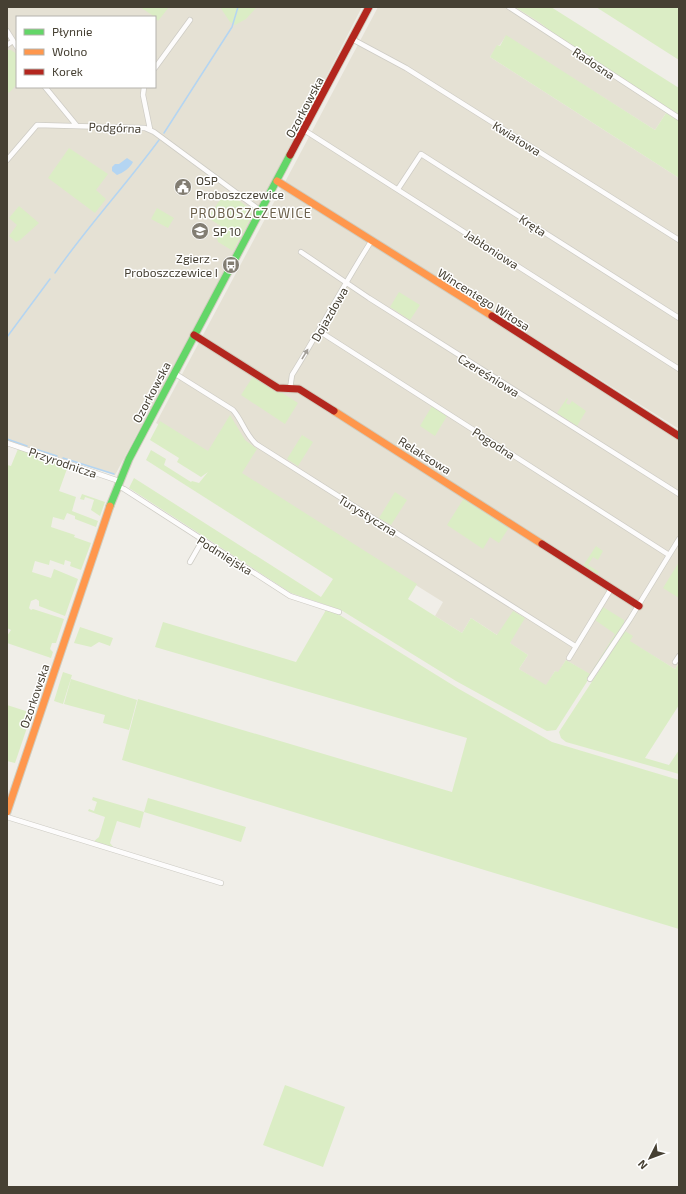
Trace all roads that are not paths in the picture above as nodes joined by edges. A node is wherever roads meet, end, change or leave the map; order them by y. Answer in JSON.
{"nodes":[{"id":1,"x":369,"y":7,"type":"edge"},
{"id":2,"x":509,"y":7,"type":"edge"},
{"id":3,"x":190,"y":20,"type":"dead end"},
{"id":4,"x":7,"y":31,"type":"edge"},
{"id":5,"x":352,"y":38,"type":"junction"},
{"id":6,"x":13,"y":41,"type":"junction"},
{"id":7,"x":7,"y":45,"type":"edge"},
{"id":8,"x":16,"y":46,"type":"edge"},
{"id":9,"x":156,"y":67,"type":"edge"},
{"id":10,"x":46,"y":88,"type":"edge"},
{"id":11,"x":144,"y":88,"type":"edge"},
{"id":12,"x":679,"y":118,"type":"edge"},
{"id":13,"x":77,"y":126,"type":"junction"},
{"id":14,"x":150,"y":129,"type":"junction"},
{"id":15,"x":304,"y":130,"type":"junction"},
{"id":16,"x":7,"y":160,"type":"edge"},
{"id":17,"x":277,"y":181,"type":"junction"},
{"id":18,"x":398,"y":189,"type":"junction"},
{"id":19,"x":261,"y":211,"type":"junction"},
{"id":20,"x":372,"y":240,"type":"junction"},
{"id":21,"x":679,"y":240,"type":"edge"},
{"id":22,"x":301,"y":252,"type":"dead end"},
{"id":23,"x":346,"y":283,"type":"junction"},
{"id":24,"x":679,"y":318,"type":"edge"},
{"id":25,"x":319,"y":331,"type":"junction"},
{"id":26,"x":194,"y":336,"type":"junction"},
{"id":27,"x":679,"y":369,"type":"edge"},
{"id":28,"x":174,"y":373,"type":"junction"},
{"id":29,"x":290,"y":389,"type":"junction"},
{"id":30,"x":679,"y":436,"type":"edge"},
{"id":31,"x":7,"y":443,"type":"edge"},
{"id":32,"x":118,"y":484,"type":"junction"},
{"id":33,"x":679,"y":494,"type":"edge"},
{"id":34,"x":679,"y":540,"type":"edge"},
{"id":35,"x":202,"y":541,"type":"junction"},
{"id":36,"x":670,"y":555,"type":"junction"},
{"id":37,"x":190,"y":562,"type":"dead end"},
{"id":38,"x":611,"y":589,"type":"junction"},
{"id":39,"x":639,"y":606,"type":"junction"},
{"id":40,"x":339,"y":612,"type":"dead end"},
{"id":41,"x":575,"y":646,"type":"junction"},
{"id":42,"x":679,"y":656,"type":"edge"},
{"id":43,"x":569,"y":658,"type":"dead end"},
{"id":44,"x":675,"y":662,"type":"dead end"},
{"id":45,"x":590,"y":679,"type":"dead end"},
{"id":46,"x":7,"y":812,"type":"edge"},
{"id":47,"x":7,"y":817,"type":"edge"},
{"id":48,"x":221,"y":882,"type":"dead end"}],
"edges":[{"from":1,"to":5,"type":"street","name":"Ozorkowska"},
{"from":2,"to":12,"type":"street","name":"Radosna"},
{"from":3,"to":9,"type":"street"},
{"from":4,"to":6,"type":"street"},
{"from":5,"to":15,"type":"street","name":"Ozorkowska"},
{"from":5,"to":21,"type":"street","name":"Kwiatowa"},
{"from":6,"to":7,"type":"street"},
{"from":6,"to":8,"type":"street"},
{"from":10,"to":13,"type":"street"},
{"from":11,"to":14,"type":"street"},
{"from":13,"to":14,"type":"street","name":"Podgórna"},
{"from":13,"to":16,"type":"street","name":"Podgórna"},
{"from":14,"to":19,"type":"street","name":"Podgórna"},
{"from":15,"to":17,"type":"street","name":"Ozorkowska"},
{"from":15,"to":18,"type":"street","name":"Jabłoniowa"},
{"from":17,"to":19,"type":"street","name":"Ozorkowska"},
{"from":17,"to":20,"type":"street","name":"Wincentego Witosa"},
{"from":18,"to":24,"type":"street","name":"Kręta"},
{"from":18,"to":27,"type":"street","name":"Jabłoniowa"},
{"from":19,"to":26,"type":"street","name":"Ozorkowska"},
{"from":20,"to":23,"type":"street","name":"Dojazdowa"},
{"from":20,"to":30,"type":"street","name":"Wincentego Witosa"},
{"from":22,"to":23,"type":"street","name":"Czereśniowa"},
{"from":23,"to":25,"type":"street","name":"Dojazdowa"},
{"from":23,"to":33,"type":"street","name":"Czereśniowa"},
{"from":29,"to":25,"type":"street","name":"Dojazdowa","one_way":true},
{"from":25,"to":36,"type":"street","name":"Pogodna"},
{"from":26,"to":28,"type":"street","name":"Ozorkowska"},
{"from":26,"to":29,"type":"street","name":"Relaksowa"},
{"from":28,"to":32,"type":"street","name":"Ozorkowska"},
{"from":28,"to":41,"type":"street","name":"Turystyczna"},
{"from":29,"to":38,"type":"street","name":"Relaksowa"},
{"from":31,"to":32,"type":"street","name":"Przyrodnicza"},
{"from":32,"to":35,"type":"street","name":"Podmiejska"},
{"from":32,"to":46,"type":"street","name":"Ozorkowska"},
{"from":34,"to":36,"type":"street"},
{"from":35,"to":37,"type":"street"},
{"from":35,"to":40,"type":"street","name":"Podmiejska"},
{"from":36,"to":39,"type":"street"},
{"from":38,"to":39,"type":"street","name":"Relaksowa"},
{"from":38,"to":41,"type":"street"},
{"from":39,"to":45,"type":"street"},
{"from":41,"to":43,"type":"street"},
{"from":42,"to":44,"type":"street"},
{"from":47,"to":48,"type":"street"}]}
